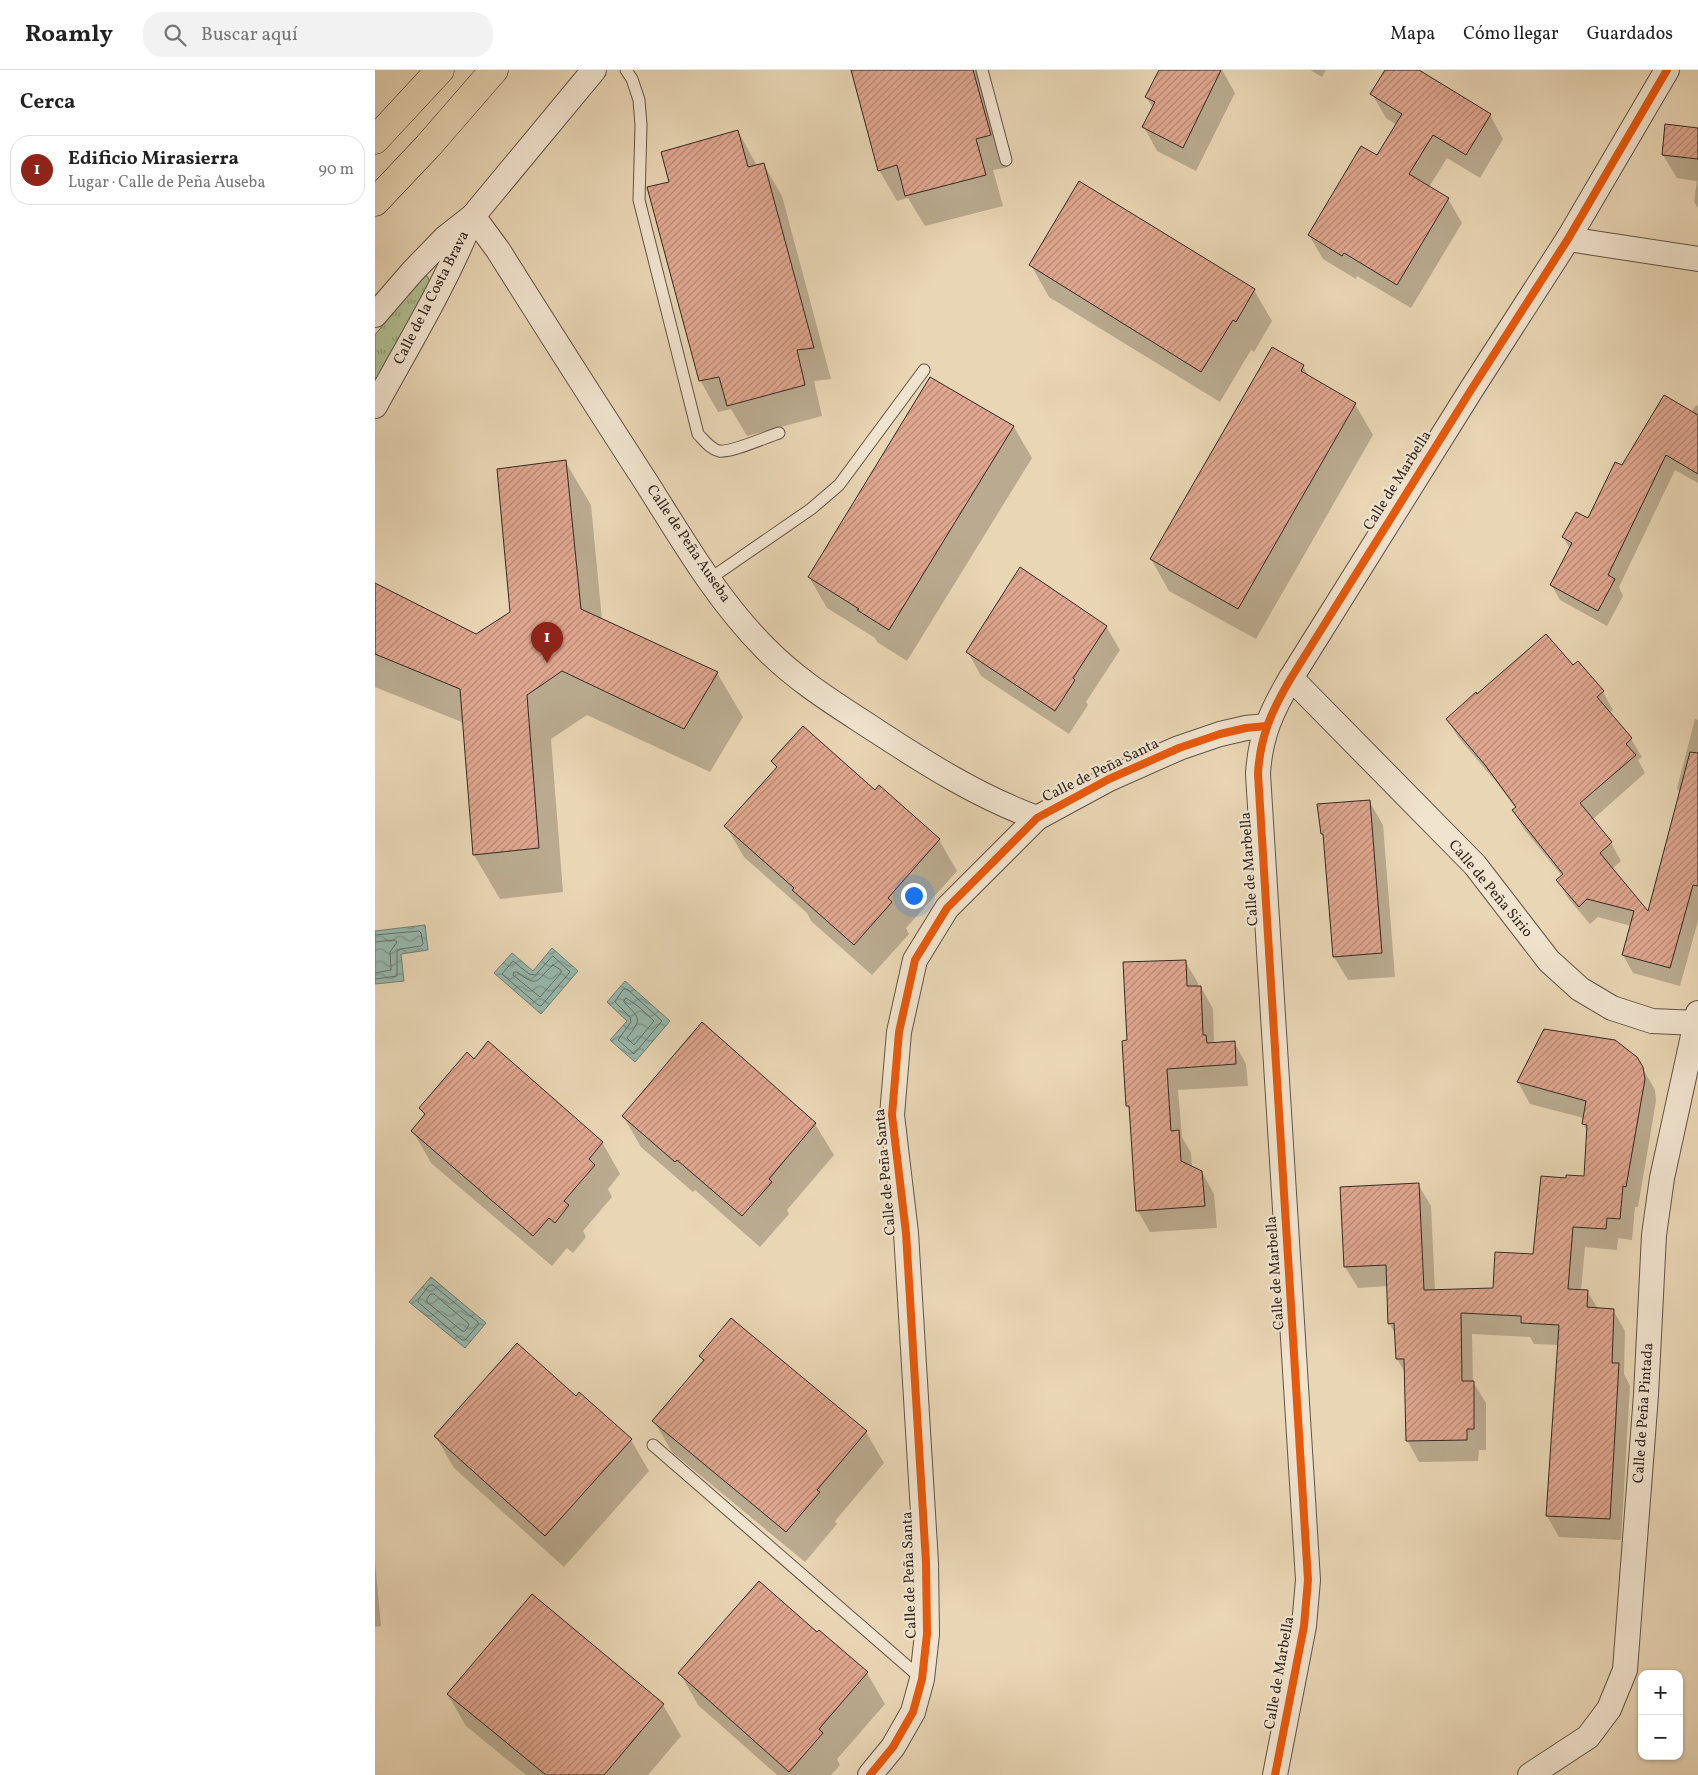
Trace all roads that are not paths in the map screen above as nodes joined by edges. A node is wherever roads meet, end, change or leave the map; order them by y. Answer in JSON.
{"nodes":[{"id":1,"x":441,"y":70,"type":"edge"},
{"id":2,"x":494,"y":70,"type":"edge"},
{"id":3,"x":594,"y":70,"type":"edge"},
{"id":4,"x":626,"y":70,"type":"edge"},
{"id":5,"x":981,"y":70,"type":"edge"},
{"id":6,"x":1667,"y":70,"type":"edge"},
{"id":7,"x":375,"y":140,"type":"edge"},
{"id":8,"x":1006,"y":160,"type":"dead end"},
{"id":9,"x":375,"y":202,"type":"edge"},
{"id":10,"x":473,"y":216,"type":"junction"},
{"id":11,"x":1568,"y":239,"type":"junction"},
{"id":12,"x":1698,"y":259,"type":"edge"},
{"id":13,"x":375,"y":315,"type":"edge"},
{"id":14,"x":923,"y":370,"type":"dead end"},
{"id":15,"x":375,"y":406,"type":"edge"},
{"id":16,"x":779,"y":433,"type":"dead end"},
{"id":17,"x":708,"y":580,"type":"junction"},
{"id":18,"x":1291,"y":678,"type":"junction"},
{"id":19,"x":1267,"y":726,"type":"junction"},
{"id":20,"x":1037,"y":818,"type":"junction"},
{"id":21,"x":1697,"y":1020,"type":"edge"},
{"id":22,"x":653,"y":1445,"type":"dead end"},
{"id":23,"x":922,"y":1679,"type":"junction"},
{"id":24,"x":870,"y":1775,"type":"edge"},
{"id":25,"x":1275,"y":1775,"type":"edge"},
{"id":26,"x":1531,"y":1775,"type":"edge"}],
"edges":[{"from":1,"to":7,"type":"highway"},
{"from":2,"to":9,"type":"highway"},
{"from":3,"to":10,"type":"street","name":"Calle de la Costa Brava"},
{"from":4,"to":16,"type":"lane"},
{"from":5,"to":8,"type":"lane"},
{"from":6,"to":11,"type":"street","name":"Calle de Marbella"},
{"from":10,"to":13,"type":"street","name":"Calle de la Costa Brava"},
{"from":10,"to":15,"type":"street","name":"Calle de la Costa Brava"},
{"from":10,"to":17,"type":"street","name":"Calle de Peña Auseba"},
{"from":11,"to":12,"type":"street"},
{"from":11,"to":18,"type":"street","name":"Calle de Marbella"},
{"from":14,"to":17,"type":"lane"},
{"from":17,"to":20,"type":"street","name":"Calle de Peña Auseba"},
{"from":18,"to":19,"type":"street","name":"Calle de Marbella"},
{"from":18,"to":21,"type":"street","name":"Calle de Peña Sirio"},
{"from":19,"to":20,"type":"street","name":"Calle de Peña Santa"},
{"from":19,"to":25,"type":"street","name":"Calle de Marbella"},
{"from":20,"to":23,"type":"street","name":"Calle de Peña Santa"},
{"from":21,"to":26,"type":"street","name":"Calle de Peña Pintada"},
{"from":22,"to":23,"type":"lane"},
{"from":23,"to":24,"type":"street","name":"Calle de Peña Santa"}]}
